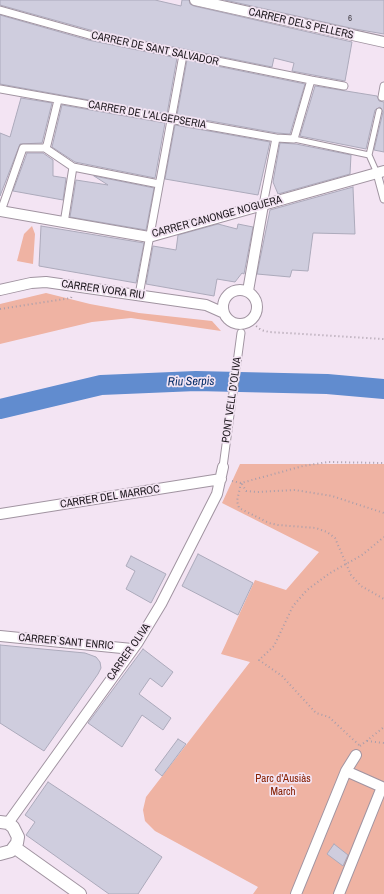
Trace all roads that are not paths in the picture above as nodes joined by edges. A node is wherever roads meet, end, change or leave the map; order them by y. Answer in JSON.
{"nodes":[{"id":1,"x":201,"y":1,"type":"edge"},
{"id":2,"x":0,"y":10,"type":"edge"},
{"id":3,"x":384,"y":42,"type":"edge"},
{"id":4,"x":183,"y":55,"type":"junction"},
{"id":5,"x":312,"y":80,"type":"junction"},
{"id":6,"x":344,"y":86,"type":"dead end"},
{"id":7,"x":384,"y":86,"type":"edge"},
{"id":8,"x":0,"y":89,"type":"edge"},
{"id":9,"x":382,"y":97,"type":"dead end"},
{"id":10,"x":58,"y":100,"type":"junction"},
{"id":11,"x":379,"y":111,"type":"dead end"},
{"id":12,"x":170,"y":120,"type":"junction"},
{"id":13,"x":276,"y":138,"type":"junction"},
{"id":14,"x":294,"y":139,"type":"junction"},
{"id":15,"x":45,"y":148,"type":"junction"},
{"id":16,"x":368,"y":155,"type":"junction"},
{"id":17,"x":73,"y":167,"type":"junction"},
{"id":18,"x":380,"y":172,"type":"edge"},
{"id":19,"x":159,"y":184,"type":"junction"},
{"id":20,"x":384,"y":199,"type":"edge"},
{"id":21,"x":263,"y":205,"type":"junction"},
{"id":22,"x":0,"y":211,"type":"edge"},
{"id":23,"x":64,"y":222,"type":"junction"},
{"id":24,"x":150,"y":237,"type":"junction"},
{"id":25,"x":0,"y":290,"type":"edge"},
{"id":26,"x":248,"y":291,"type":"junction"},
{"id":27,"x":139,"y":295,"type":"junction"},
{"id":28,"x":226,"y":298,"type":"junction"},
{"id":29,"x":206,"y":305,"type":"junction"},
{"id":30,"x":224,"y":313,"type":"junction"},
{"id":31,"x":243,"y":326,"type":"junction"},
{"id":32,"x":223,"y":467,"type":"joint"},
{"id":33,"x":221,"y":479,"type":"junction"},
{"id":34,"x":0,"y":514,"type":"edge"},
{"id":35,"x":0,"y":636,"type":"edge"},
{"id":36,"x":132,"y":649,"type":"junction"},
{"id":37,"x":358,"y":750,"type":"road end"},
{"id":38,"x":346,"y":771,"type":"junction"},
{"id":39,"x":4,"y":823,"type":"edge"},
{"id":40,"x":14,"y":847,"type":"junction"},
{"id":41,"x":0,"y":854,"type":"edge"},
{"id":42,"x":80,"y":894,"type":"edge"},
{"id":43,"x":296,"y":894,"type":"edge"},
{"id":44,"x":339,"y":894,"type":"edge"}],
"edges":[{"from":1,"to":3,"type":"street","name":"CARRER DELS PELLERS"},
{"from":2,"to":4,"type":"street","name":"CARRER DE SANT SALVADOR"},
{"from":4,"to":5,"type":"street","name":"CARRER DE SANT SALVADOR"},
{"from":4,"to":12,"type":"street"},
{"from":5,"to":6,"type":"street","name":"CARRER DE SANT SALVADOR"},
{"from":5,"to":14,"type":"street"},
{"from":7,"to":9,"type":"street"},
{"from":8,"to":10,"type":"street","name":"CARRER DE L'ALGEPSERIA"},
{"from":10,"to":12,"type":"street","name":"CARRER DE L'ALGEPSERIA"},
{"from":10,"to":15,"type":"street"},
{"from":11,"to":16,"type":"lane"},
{"from":12,"to":13,"type":"street","name":"CARRER DE L'ALGEPSERIA"},
{"from":12,"to":19,"type":"street"},
{"from":13,"to":14,"type":"street","name":"CARRER DE L'ALGEPSERIA"},
{"from":13,"to":21,"type":"street"},
{"from":14,"to":16,"type":"lane"},
{"from":15,"to":17,"type":"street"},
{"from":15,"to":22,"type":"street"},
{"from":16,"to":18,"type":"lane"},
{"from":17,"to":19,"type":"street"},
{"from":17,"to":23,"type":"street"},
{"from":18,"to":20,"type":"street"},
{"from":18,"to":21,"type":"street","name":"CARRER CANONGE NOGUERA"},
{"from":19,"to":24,"type":"street"},
{"from":21,"to":24,"type":"street","name":"CARRER CANONGE NOGUERA"},
{"from":21,"to":26,"type":"street"},
{"from":22,"to":23,"type":"street","name":"CARRER CANONGE NOGUERA"},
{"from":23,"to":24,"type":"street","name":"CARRER CANONGE NOGUERA"},
{"from":24,"to":27,"type":"street"},
{"from":25,"to":27,"type":"street","name":"CARRER VORA RIU"},
{"from":26,"to":28,"type":"street"},
{"from":26,"to":31,"type":"street"},
{"from":27,"to":29,"type":"street","name":"CARRER VORA RIU"},
{"from":28,"to":29,"type":"street","name":"CARRER VORA RIU"},
{"from":28,"to":30,"type":"street"},
{"from":29,"to":30,"type":"street","name":"CARRER VORA RIU"},
{"from":30,"to":31,"type":"street"},
{"from":31,"to":32,"type":"street","name":"PONT VELL D’OLIVA"},
{"from":32,"to":33,"type":"street","name":"CARRER OLIVA"},
{"from":33,"to":34,"type":"street","name":"CARRER DEL MARROC"},
{"from":33,"to":36,"type":"street","name":"CARRER OLIVA"},
{"from":35,"to":36,"type":"street","name":"CARRER SANT ENRIC"},
{"from":36,"to":39,"type":"street","name":"CARRER OLIVA"},
{"from":37,"to":38,"type":"street"},
{"from":38,"to":43,"type":"street"},
{"from":38,"to":44,"type":"street"},
{"from":39,"to":40,"type":"street"},
{"from":40,"to":41,"type":"street"},
{"from":40,"to":42,"type":"street"}]}
